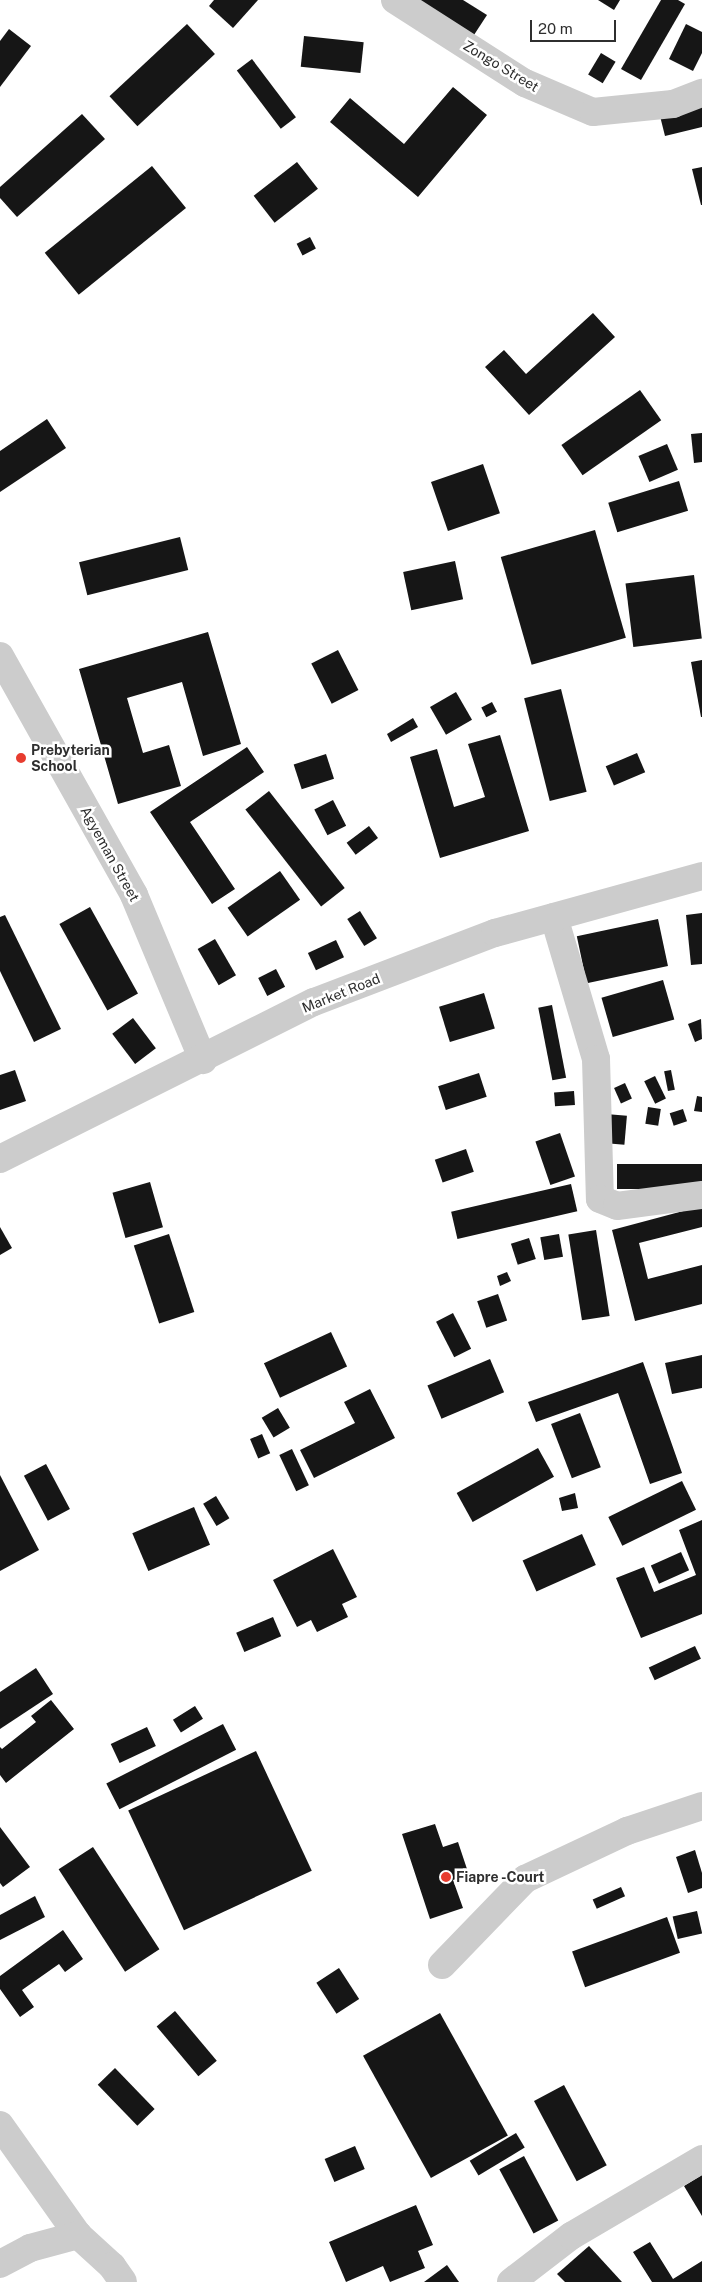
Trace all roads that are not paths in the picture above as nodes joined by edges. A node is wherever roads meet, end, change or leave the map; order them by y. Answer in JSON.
{"nodes":[{"id":1,"x":396,"y":0,"type":"edge"},
{"id":2,"x":702,"y":93,"type":"edge"},
{"id":3,"x":0,"y":656,"type":"edge"},
{"id":4,"x":702,"y":876,"type":"edge"},
{"id":5,"x":554,"y":917,"type":"junction"},
{"id":6,"x":203,"y":1060,"type":"junction"},
{"id":7,"x":0,"y":1159,"type":"edge"},
{"id":8,"x":702,"y":1195,"type":"edge"},
{"id":9,"x":702,"y":1806,"type":"edge"},
{"id":10,"x":442,"y":1965,"type":"dead end"},
{"id":11,"x":0,"y":2125,"type":"edge"},
{"id":12,"x":702,"y":2158,"type":"edge"},
{"id":13,"x":78,"y":2235,"type":"junction"},
{"id":14,"x":0,"y":2264,"type":"edge"},
{"id":15,"x":123,"y":2282,"type":"edge"},
{"id":16,"x":510,"y":2282,"type":"edge"}],
"edges":[{"from":1,"to":2,"type":"street","name":"Zongo Street"},
{"from":3,"to":6,"type":"street","name":"Agyeman Street"},
{"from":4,"to":5,"type":"street","name":"Market Road"},
{"from":5,"to":6,"type":"street","name":"Market Road"},
{"from":5,"to":8,"type":"street"},
{"from":6,"to":7,"type":"street","name":"Market Road"},
{"from":9,"to":10,"type":"street"},
{"from":11,"to":13,"type":"street"},
{"from":12,"to":16,"type":"street"},
{"from":13,"to":14,"type":"street"},
{"from":13,"to":15,"type":"street"}]}
